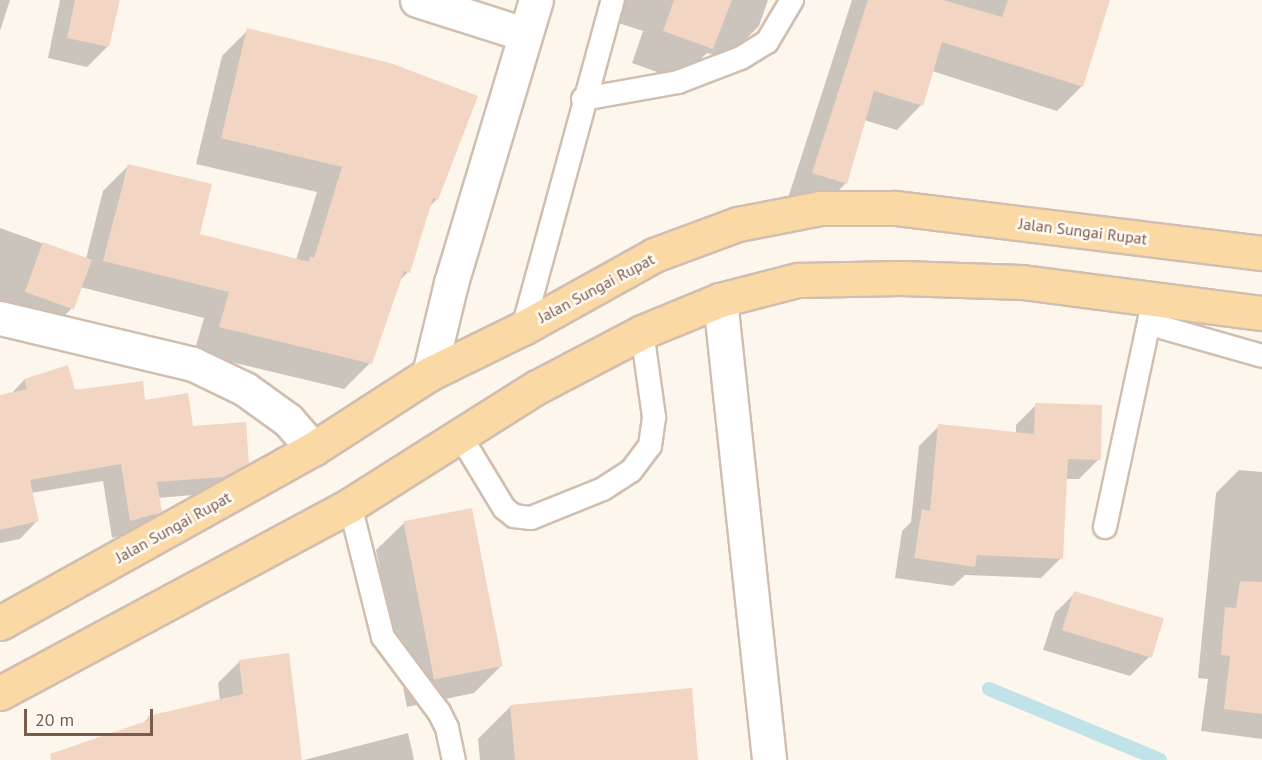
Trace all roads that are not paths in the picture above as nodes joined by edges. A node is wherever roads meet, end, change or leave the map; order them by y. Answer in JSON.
{"nodes":[{"id":1,"x":417,"y":0,"type":"edge"},
{"id":2,"x":536,"y":0,"type":"edge"},
{"id":3,"x":613,"y":0,"type":"edge"},
{"id":4,"x":792,"y":0,"type":"edge"},
{"id":5,"x":524,"y":34,"type":"junction"},
{"id":6,"x":583,"y":99,"type":"junction"},
{"id":7,"x":1262,"y":253,"type":"edge"},
{"id":8,"x":720,"y":300,"type":"junction"},
{"id":9,"x":1152,"y":311,"type":"junction"},
{"id":10,"x":1262,"y":313,"type":"edge"},
{"id":11,"x":0,"y":318,"type":"edge"},
{"id":12,"x":523,"y":328,"type":"junction"},
{"id":13,"x":642,"y":332,"type":"junction"},
{"id":14,"x":1262,"y":356,"type":"edge"},
{"id":15,"x":429,"y":374,"type":"junction"},
{"id":16,"x":461,"y":437,"type":"junction"},
{"id":17,"x":313,"y":449,"type":"junction"},
{"id":18,"x":350,"y":505,"type":"junction"},
{"id":19,"x":1105,"y":527,"type":"dead end"},
{"id":20,"x":0,"y":623,"type":"edge"},
{"id":21,"x":0,"y":693,"type":"edge"},
{"id":22,"x":454,"y":760,"type":"edge"},
{"id":23,"x":769,"y":760,"type":"edge"}],
"edges":[{"from":1,"to":5,"type":"street"},
{"from":2,"to":5,"type":"street"},
{"from":3,"to":6,"type":"lane"},
{"from":4,"to":6,"type":"lane"},
{"from":5,"to":15,"type":"street"},
{"from":6,"to":12,"type":"lane"},
{"from":7,"to":12,"type":"main road","name":"Jalan Sungai Rupat"},
{"from":8,"to":9,"type":"main road"},
{"from":8,"to":13,"type":"main road"},
{"from":8,"to":23,"type":"street"},
{"from":9,"to":10,"type":"main road"},
{"from":9,"to":14,"type":"lane"},
{"from":9,"to":19,"type":"lane"},
{"from":11,"to":17,"type":"street"},
{"from":12,"to":15,"type":"main road","name":"Jalan Sungai Rupat"},
{"from":13,"to":16,"type":"main road"},
{"from":13,"to":16,"type":"lane"},
{"from":15,"to":17,"type":"main road","name":"Jalan Sungai Rupat"},
{"from":16,"to":18,"type":"main road"},
{"from":17,"to":20,"type":"main road","name":"Jalan Sungai Rupat"},
{"from":18,"to":21,"type":"main road"},
{"from":18,"to":22,"type":"lane"}]}
